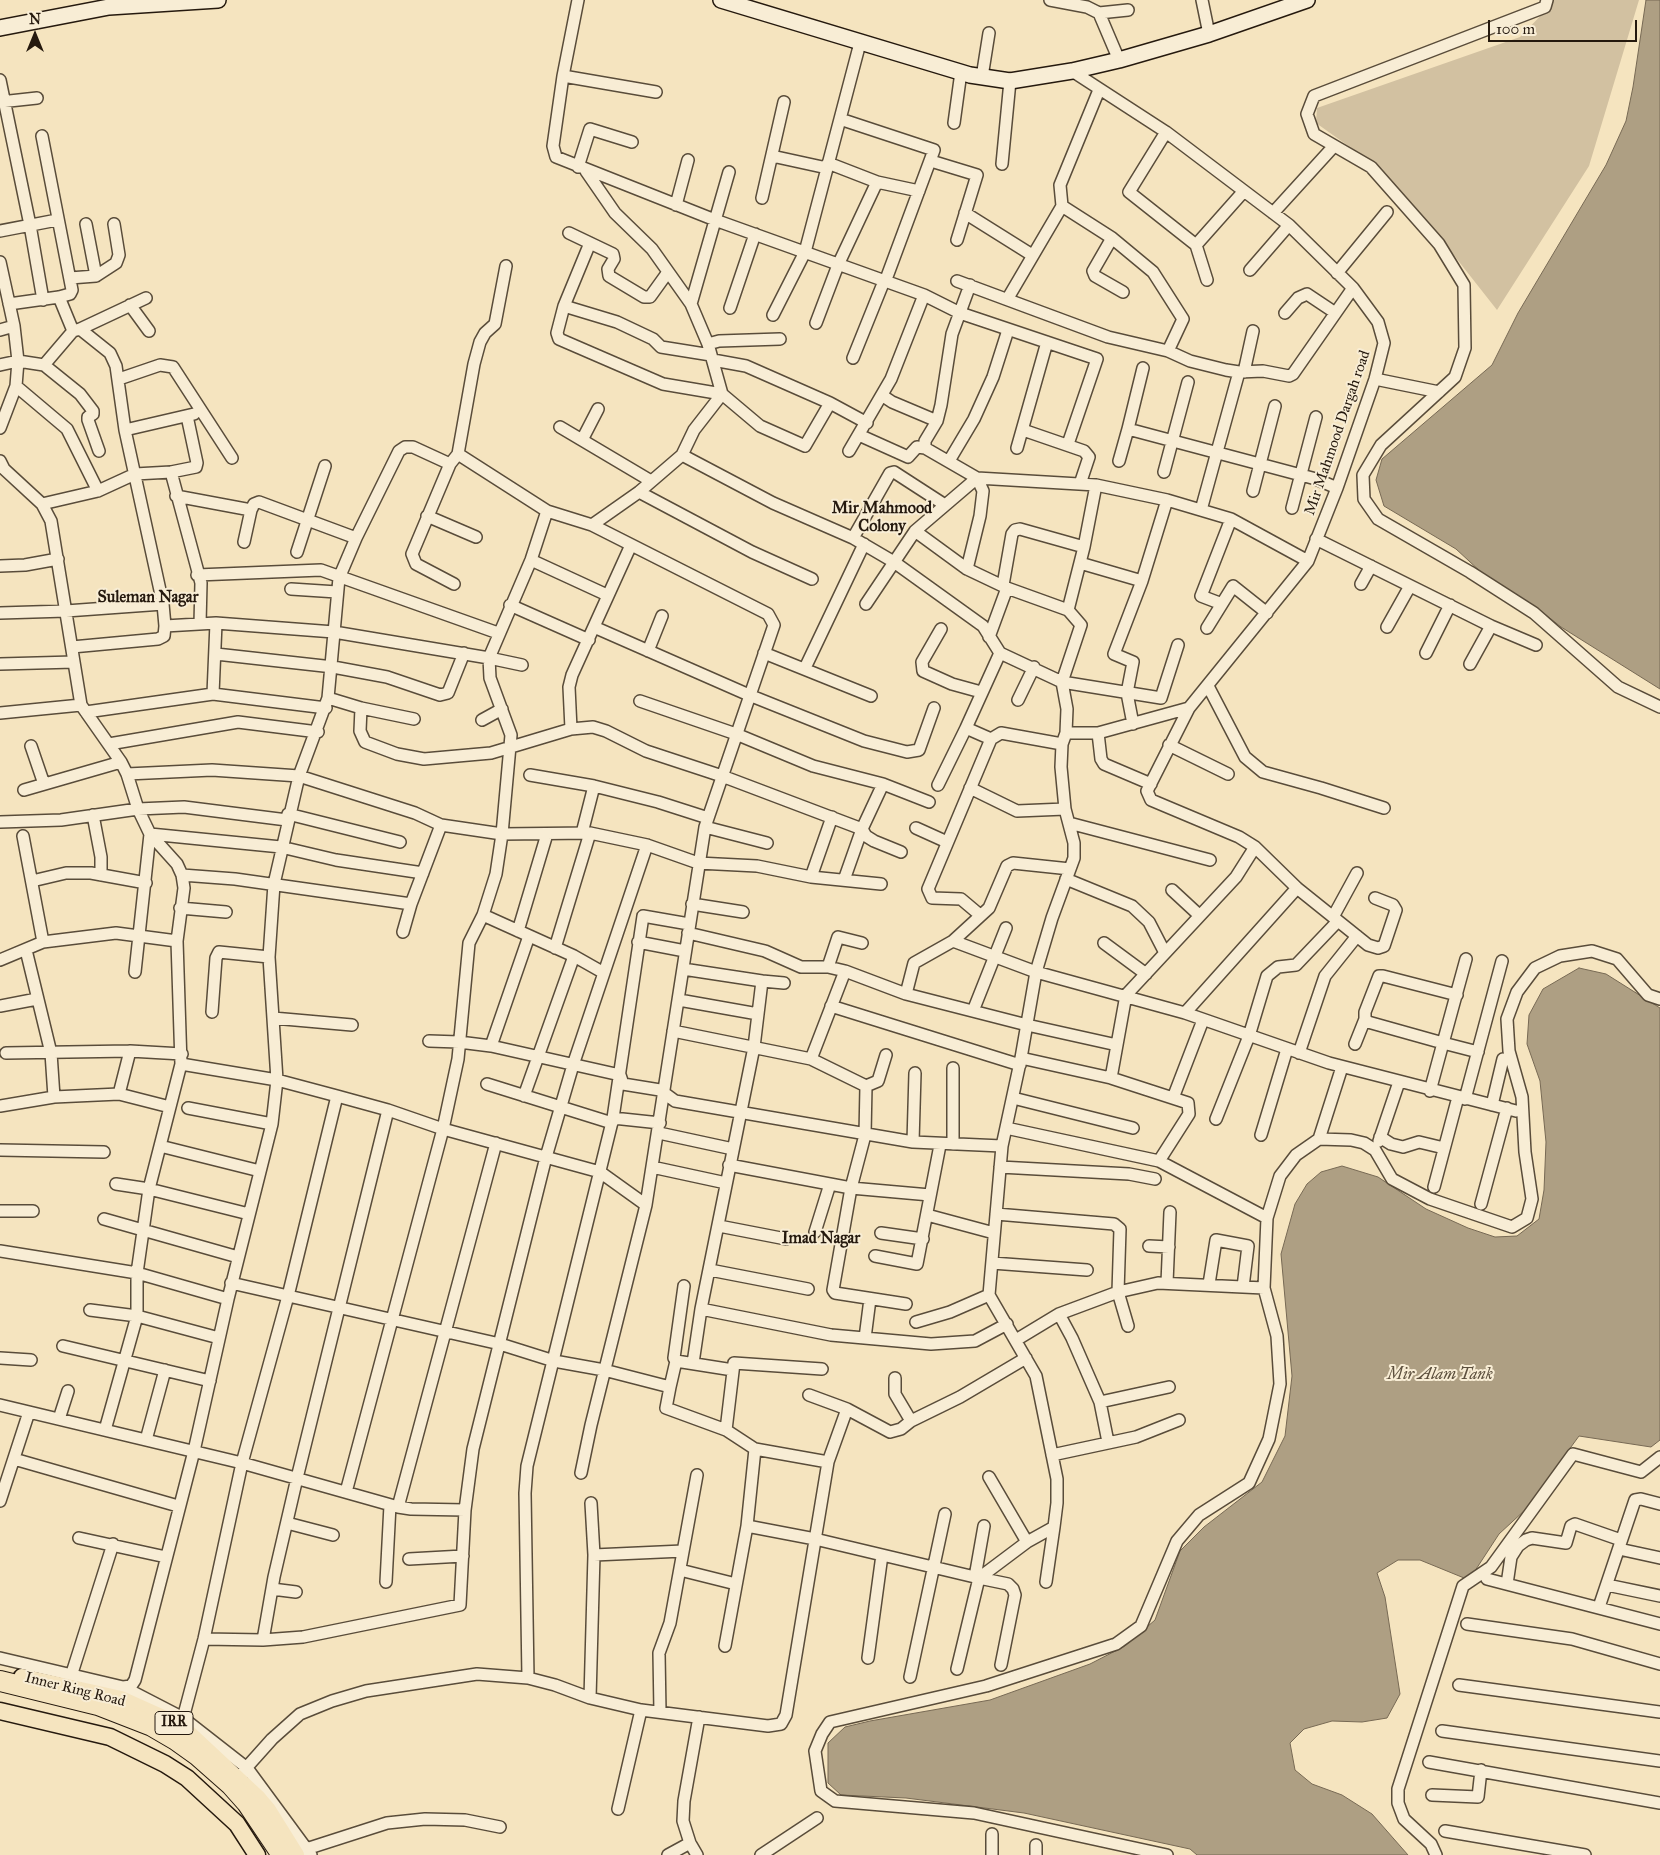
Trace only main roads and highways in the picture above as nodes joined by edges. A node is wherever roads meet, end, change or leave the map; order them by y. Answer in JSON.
{"nodes":[{"id":1,"x":218,"y":0,"type":"edge"},
{"id":2,"x":721,"y":0,"type":"edge"},
{"id":3,"x":1307,"y":0,"type":"edge"},
{"id":4,"x":0,"y":28,"type":"edge"},
{"id":5,"x":0,"y":1673,"type":"edge"},
{"id":6,"x":0,"y":1681,"type":"edge"},
{"id":7,"x":0,"y":1694,"type":"edge"},
{"id":8,"x":0,"y":1711,"type":"edge"},
{"id":9,"x":298,"y":1853,"type":"edge"},
{"id":10,"x":256,"y":1855,"type":"edge"},
{"id":11,"x":267,"y":1855,"type":"edge"}],
"edges":[{"from":1,"to":4,"type":"main road"},
{"from":2,"to":3,"type":"main road"},
{"from":5,"to":9,"type":"main road","name":"Inner Ring Road","number":"IRR"},
{"from":6,"to":9,"type":"highway"},
{"from":7,"to":11,"type":"highway"},
{"from":8,"to":10,"type":"main road","number":"IRR"}]}
